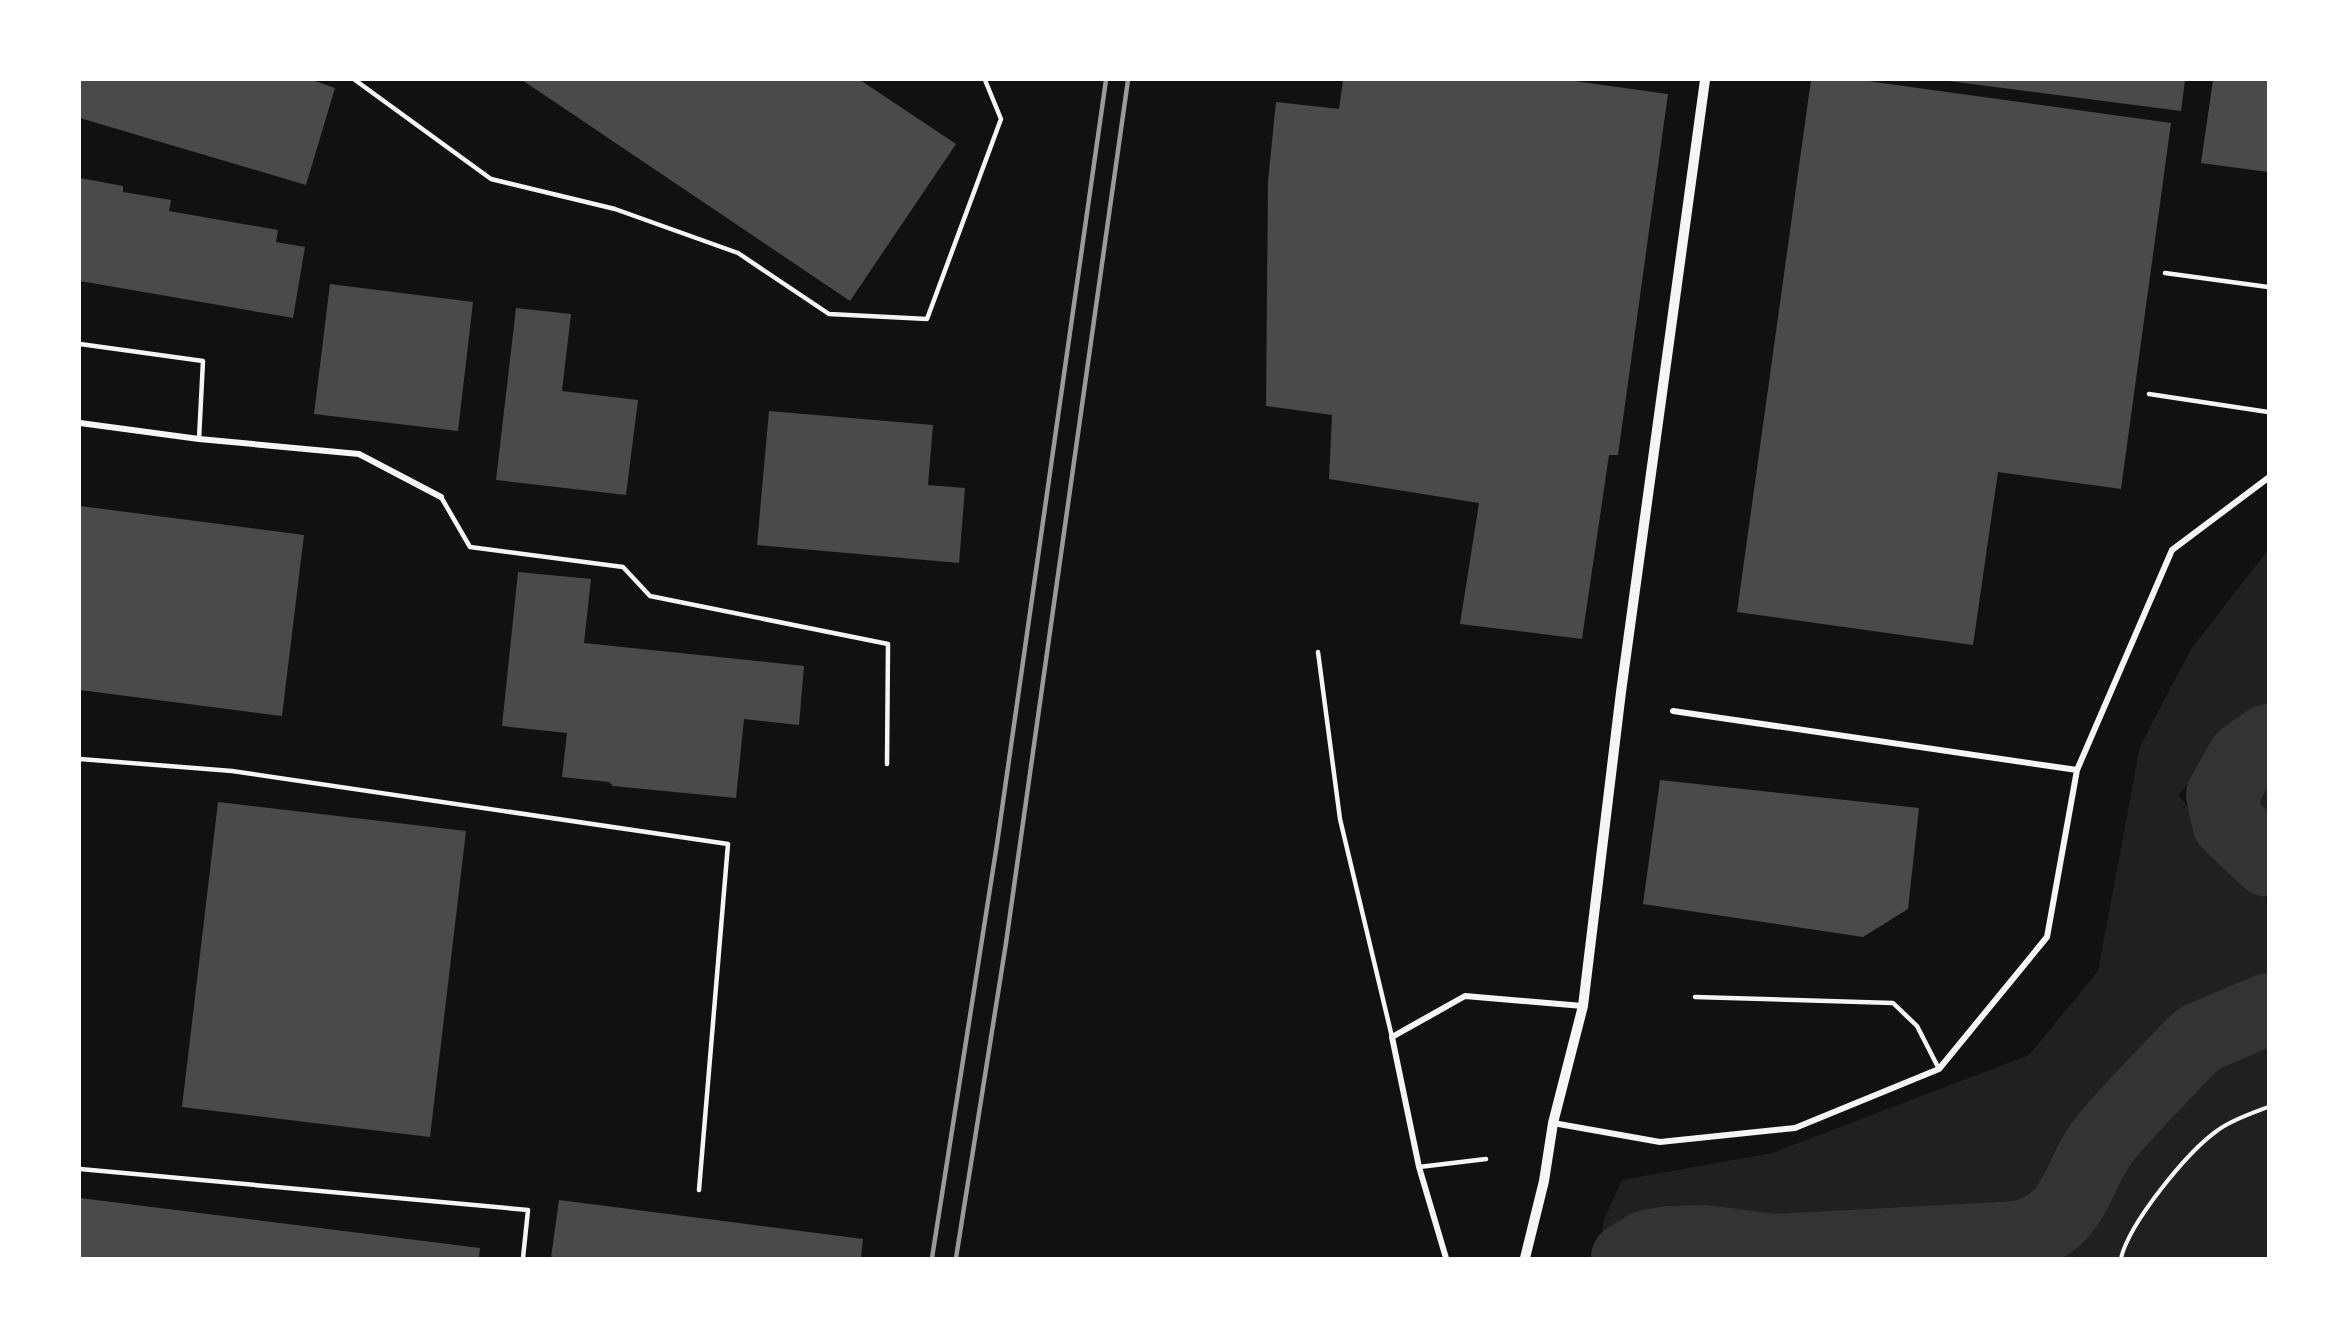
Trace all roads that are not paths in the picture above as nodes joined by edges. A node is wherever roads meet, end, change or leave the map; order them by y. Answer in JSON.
{"nodes":[{"id":1,"x":355,"y":80,"type":"edge"},
{"id":2,"x":985,"y":80,"type":"edge"},
{"id":3,"x":1705,"y":80,"type":"edge"},
{"id":4,"x":2165,"y":273,"type":"dead end"},
{"id":5,"x":2268,"y":287,"type":"edge"},
{"id":6,"x":80,"y":344,"type":"edge"},
{"id":7,"x":2149,"y":394,"type":"dead end"},
{"id":8,"x":2268,"y":412,"type":"edge"},
{"id":9,"x":80,"y":423,"type":"edge"},
{"id":10,"x":199,"y":439,"type":"junction"},
{"id":11,"x":2268,"y":478,"type":"edge"},
{"id":12,"x":441,"y":497,"type":"joint"},
{"id":13,"x":1318,"y":652,"type":"dead end"},
{"id":14,"x":1673,"y":711,"type":"dead end"},
{"id":15,"x":80,"y":759,"type":"edge"},
{"id":16,"x":887,"y":764,"type":"dead end"},
{"id":17,"x":2077,"y":770,"type":"junction"},
{"id":18,"x":1695,"y":997,"type":"dead end"},
{"id":19,"x":1583,"y":1005,"type":"junction"},
{"id":20,"x":1392,"y":1037,"type":"junction"},
{"id":21,"x":1939,"y":1069,"type":"junction"},
{"id":22,"x":1553,"y":1123,"type":"junction"},
{"id":23,"x":1486,"y":1159,"type":"dead end"},
{"id":24,"x":1419,"y":1167,"type":"junction"},
{"id":25,"x":80,"y":1169,"type":"edge"},
{"id":26,"x":699,"y":1190,"type":"dead end"},
{"id":27,"x":523,"y":1258,"type":"edge"},
{"id":28,"x":1446,"y":1258,"type":"edge"},
{"id":29,"x":1525,"y":1258,"type":"edge"}],
"edges":[{"from":1,"to":2,"type":"lane"},
{"from":3,"to":19,"type":"street"},
{"from":4,"to":5,"type":"lane"},
{"from":6,"to":10,"type":"lane"},
{"from":7,"to":8,"type":"lane"},
{"from":9,"to":10,"type":"street"},
{"from":10,"to":12,"type":"street"},
{"from":11,"to":17,"type":"street"},
{"from":12,"to":16,"type":"lane"},
{"from":13,"to":20,"type":"lane"},
{"from":14,"to":17,"type":"street"},
{"from":15,"to":26,"type":"lane"},
{"from":17,"to":21,"type":"street"},
{"from":18,"to":21,"type":"lane"},
{"from":19,"to":20,"type":"street"},
{"from":19,"to":22,"type":"street"},
{"from":20,"to":24,"type":"street"},
{"from":21,"to":22,"type":"street"},
{"from":22,"to":29,"type":"street"},
{"from":23,"to":24,"type":"lane"},
{"from":24,"to":28,"type":"street"},
{"from":25,"to":27,"type":"lane"}]}
